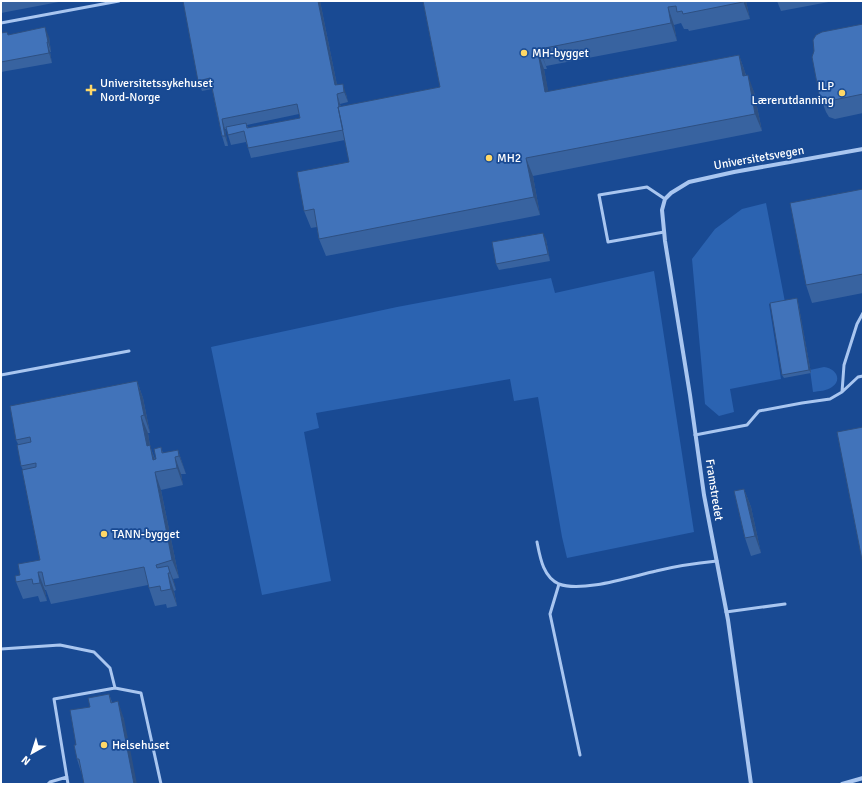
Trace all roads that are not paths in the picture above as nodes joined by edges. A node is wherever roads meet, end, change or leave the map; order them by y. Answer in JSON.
{"nodes":[{"id":1,"x":118,"y":1,"type":"edge"},
{"id":2,"x":1,"y":23,"type":"edge"},
{"id":3,"x":863,"y":148,"type":"edge"},
{"id":4,"x":665,"y":199,"type":"junction"},
{"id":5,"x":664,"y":232,"type":"junction"},
{"id":6,"x":863,"y":313,"type":"edge"},
{"id":7,"x":129,"y":350,"type":"dead end"},
{"id":8,"x":1,"y":375,"type":"edge"},
{"id":9,"x":863,"y":376,"type":"edge"},
{"id":10,"x":842,"y":392,"type":"junction"},
{"id":11,"x":696,"y":435,"type":"junction"},
{"id":12,"x":537,"y":542,"type":"dead end"},
{"id":13,"x":717,"y":561,"type":"junction"},
{"id":14,"x":559,"y":584,"type":"junction"},
{"id":15,"x":785,"y":604,"type":"dead end"},
{"id":16,"x":726,"y":612,"type":"junction"},
{"id":17,"x":1,"y":649,"type":"edge"},
{"id":18,"x":115,"y":688,"type":"junction"},
{"id":19,"x":580,"y":755,"type":"dead end"},
{"id":20,"x":67,"y":777,"type":"junction"},
{"id":21,"x":863,"y":778,"type":"edge"},
{"id":22,"x":48,"y":784,"type":"edge"},
{"id":23,"x":68,"y":784,"type":"edge"},
{"id":24,"x":161,"y":784,"type":"edge"},
{"id":25,"x":751,"y":784,"type":"edge"},
{"id":26,"x":842,"y":784,"type":"edge"}],
"edges":[{"from":1,"to":2,"type":"lane"},
{"from":3,"to":4,"type":"street","name":"Universitetsvegen"},
{"from":4,"to":5,"type":"street","name":"Framstredet"},
{"from":4,"to":5,"type":"lane"},
{"from":5,"to":11,"type":"street","name":"Framstredet"},
{"from":6,"to":10,"type":"lane"},
{"from":7,"to":8,"type":"lane"},
{"from":9,"to":10,"type":"lane"},
{"from":10,"to":11,"type":"lane"},
{"from":11,"to":13,"type":"street","name":"Framstredet"},
{"from":12,"to":14,"type":"lane"},
{"from":13,"to":14,"type":"lane"},
{"from":13,"to":16,"type":"street","name":"Framstredet"},
{"from":14,"to":19,"type":"lane"},
{"from":15,"to":16,"type":"lane"},
{"from":16,"to":25,"type":"street","name":"Framstredet"},
{"from":17,"to":18,"type":"lane"},
{"from":18,"to":20,"type":"lane"},
{"from":18,"to":24,"type":"lane"},
{"from":20,"to":22,"type":"lane"},
{"from":20,"to":23,"type":"lane"},
{"from":21,"to":26,"type":"street"}]}
